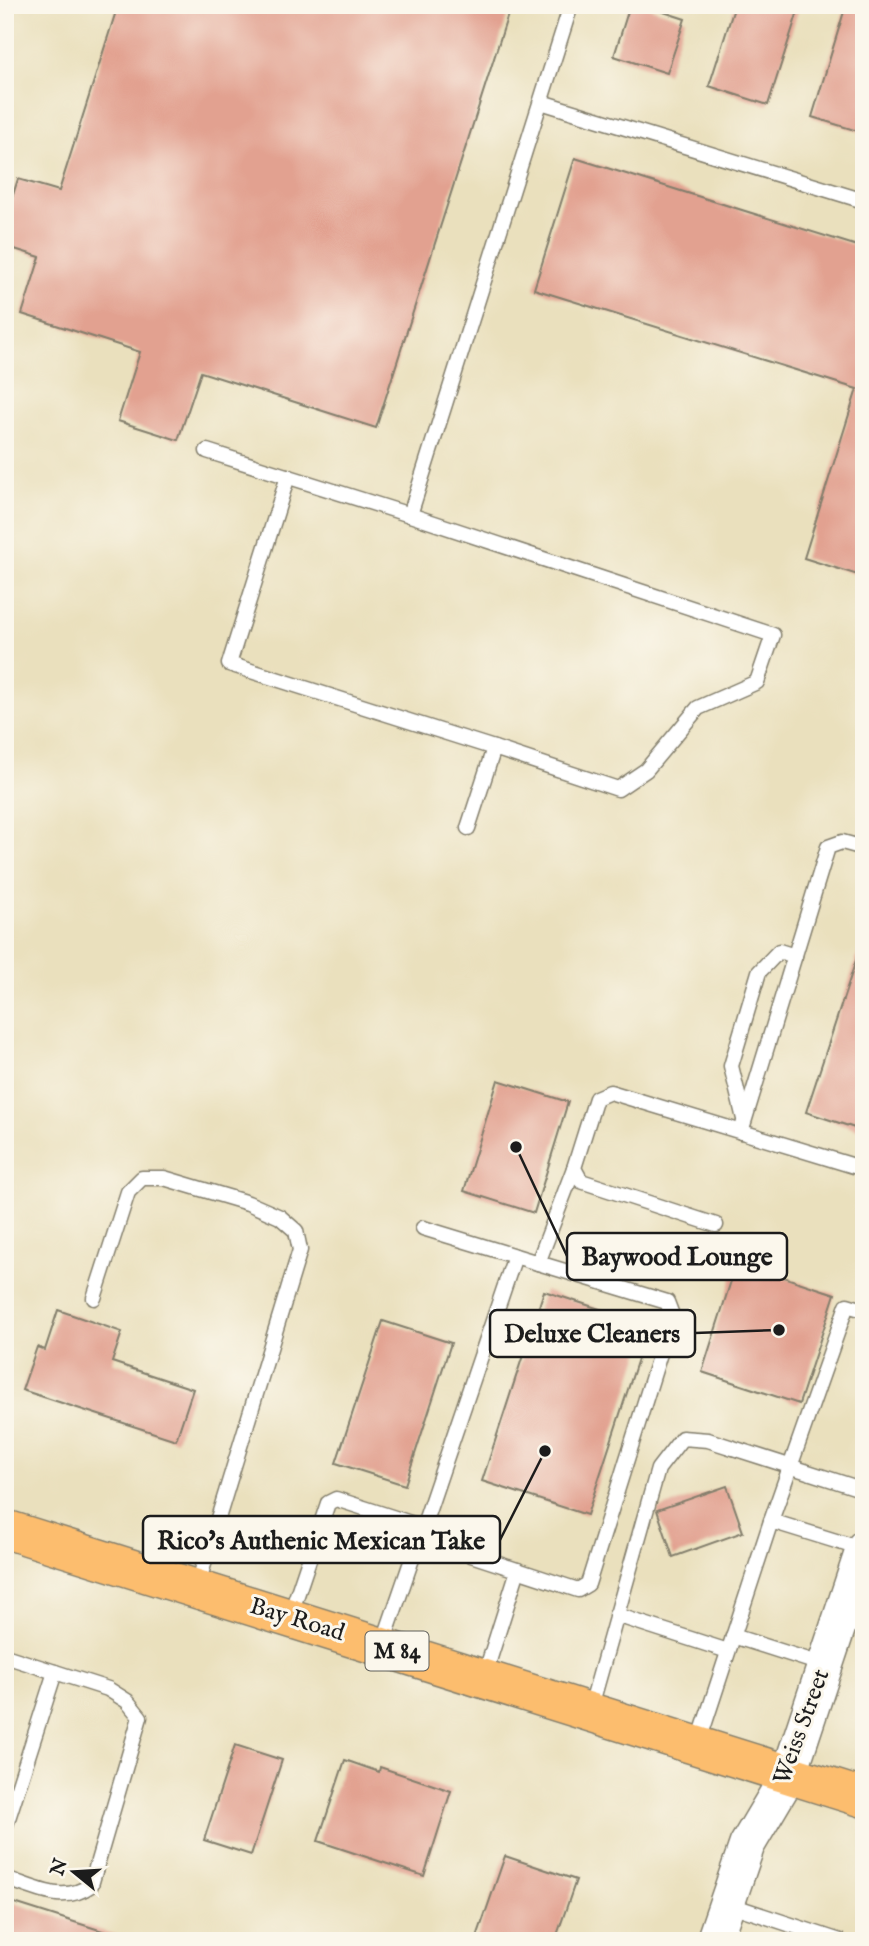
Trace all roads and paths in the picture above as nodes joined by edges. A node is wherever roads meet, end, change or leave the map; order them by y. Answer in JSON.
{"nodes":[{"id":1,"x":571,"y":5,"type":"edge"},
{"id":2,"x":541,"y":102,"type":"junction"},
{"id":3,"x":864,"y":201,"type":"edge"},
{"id":4,"x":207,"y":451,"type":"dead end"},
{"id":5,"x":288,"y":476,"type":"junction"},
{"id":6,"x":410,"y":515,"type":"junction"},
{"id":7,"x":494,"y":748,"type":"junction"},
{"id":8,"x":468,"y":828,"type":"dead end"},
{"id":9,"x":864,"y":848,"type":"edge"},
{"id":10,"x":795,"y":956,"type":"junction"},
{"id":11,"x":743,"y":1126,"type":"junction"},
{"id":12,"x":574,"y":1168,"type":"junction"},
{"id":13,"x":864,"y":1169,"type":"edge"},
{"id":14,"x":716,"y":1225,"type":"dead end"},
{"id":15,"x":424,"y":1228,"type":"dead end"},
{"id":16,"x":515,"y":1256,"type":"junction"},
{"id":17,"x":538,"y":1263,"type":"junction"},
{"id":18,"x":94,"y":1298,"type":"dead end"},
{"id":19,"x":864,"y":1310,"type":"edge"},
{"id":20,"x":789,"y":1466,"type":"junction"},
{"id":21,"x":864,"y":1490,"type":"edge"},
{"id":22,"x":771,"y":1521,"type":"junction"},
{"id":23,"x":423,"y":1527,"type":"junction"},
{"id":24,"x":5,"y":1529,"type":"edge"},
{"id":25,"x":864,"y":1549,"type":"edge"},
{"id":26,"x":471,"y":1555,"type":"dead end"},
{"id":27,"x":518,"y":1570,"type":"junction"},
{"id":28,"x":197,"y":1588,"type":"junction"},
{"id":29,"x":616,"y":1615,"type":"junction"},
{"id":30,"x":289,"y":1618,"type":"junction"},
{"id":31,"x":733,"y":1636,"type":"junction"},
{"id":32,"x":382,"y":1646,"type":"junction"},
{"id":33,"x":728,"y":1651,"type":"junction"},
{"id":34,"x":5,"y":1656,"type":"edge"},
{"id":35,"x":825,"y":1665,"type":"junction"},
{"id":36,"x":55,"y":1672,"type":"junction"},
{"id":37,"x":483,"y":1678,"type":"junction"},
{"id":38,"x":590,"y":1711,"type":"junction"},
{"id":39,"x":697,"y":1745,"type":"junction"},
{"id":40,"x":789,"y":1774,"type":"junction"},
{"id":41,"x":864,"y":1798,"type":"edge"},
{"id":42,"x":5,"y":1828,"type":"edge"},
{"id":43,"x":5,"y":1878,"type":"edge"},
{"id":44,"x":727,"y":1904,"type":"junction"},
{"id":45,"x":714,"y":1941,"type":"edge"},
{"id":46,"x":840,"y":1941,"type":"edge"}],
"edges":[{"from":1,"to":2,"type":"lane"},
{"from":2,"to":3,"type":"lane"},
{"from":2,"to":6,"type":"lane"},
{"from":4,"to":5,"type":"lane"},
{"from":5,"to":6,"type":"lane"},
{"from":5,"to":7,"type":"lane"},
{"from":6,"to":7,"type":"lane"},
{"from":7,"to":8,"type":"lane"},
{"from":9,"to":10,"type":"lane"},
{"from":10,"to":11,"type":"lane"},
{"from":10,"to":11,"type":"lane"},
{"from":11,"to":12,"type":"lane"},
{"from":11,"to":13,"type":"lane"},
{"from":12,"to":14,"type":"lane"},
{"from":12,"to":17,"type":"lane"},
{"from":15,"to":16,"type":"lane"},
{"from":16,"to":17,"type":"lane"},
{"from":16,"to":23,"type":"lane"},
{"from":17,"to":27,"type":"lane"},
{"from":18,"to":28,"type":"lane"},
{"from":19,"to":20,"type":"lane"},
{"from":20,"to":21,"type":"lane"},
{"from":20,"to":22,"type":"lane"},
{"from":20,"to":29,"type":"lane"},
{"from":22,"to":25,"type":"lane"},
{"from":22,"to":31,"type":"lane"},
{"from":23,"to":30,"type":"lane"},
{"from":23,"to":32,"type":"lane"},
{"from":24,"to":28,"type":"main road","name":"Bay Road","number":"M 84"},
{"from":25,"to":35,"type":"street","name":"Weiss Street"},
{"from":26,"to":27,"type":"lane"},
{"from":27,"to":37,"type":"lane"},
{"from":28,"to":30,"type":"main road","name":"Bay Road","number":"M 84"},
{"from":29,"to":33,"type":"lane"},
{"from":29,"to":38,"type":"lane"},
{"from":30,"to":32,"type":"main road","name":"Bay Road","number":"M 84"},
{"from":31,"to":33,"type":"lane"},
{"from":31,"to":35,"type":"lane"},
{"from":32,"to":37,"type":"main road","name":"Bay Road","number":"M 84"},
{"from":33,"to":39,"type":"lane"},
{"from":34,"to":36,"type":"lane"},
{"from":35,"to":40,"type":"street","name":"Weiss Street"},
{"from":36,"to":42,"type":"lane"},
{"from":36,"to":43,"type":"lane"},
{"from":37,"to":38,"type":"main road","name":"Bay Road","number":"M 84"},
{"from":38,"to":39,"type":"main road","name":"Bay Road","number":"M 84"},
{"from":39,"to":40,"type":"main road","name":"Bay Road","number":"M 84"},
{"from":40,"to":41,"type":"main road","number":"M 84"},
{"from":40,"to":44,"type":"street","name":"Weiss Street"},
{"from":44,"to":45,"type":"street","name":"Weiss Street"},
{"from":44,"to":46,"type":"lane"}]}
